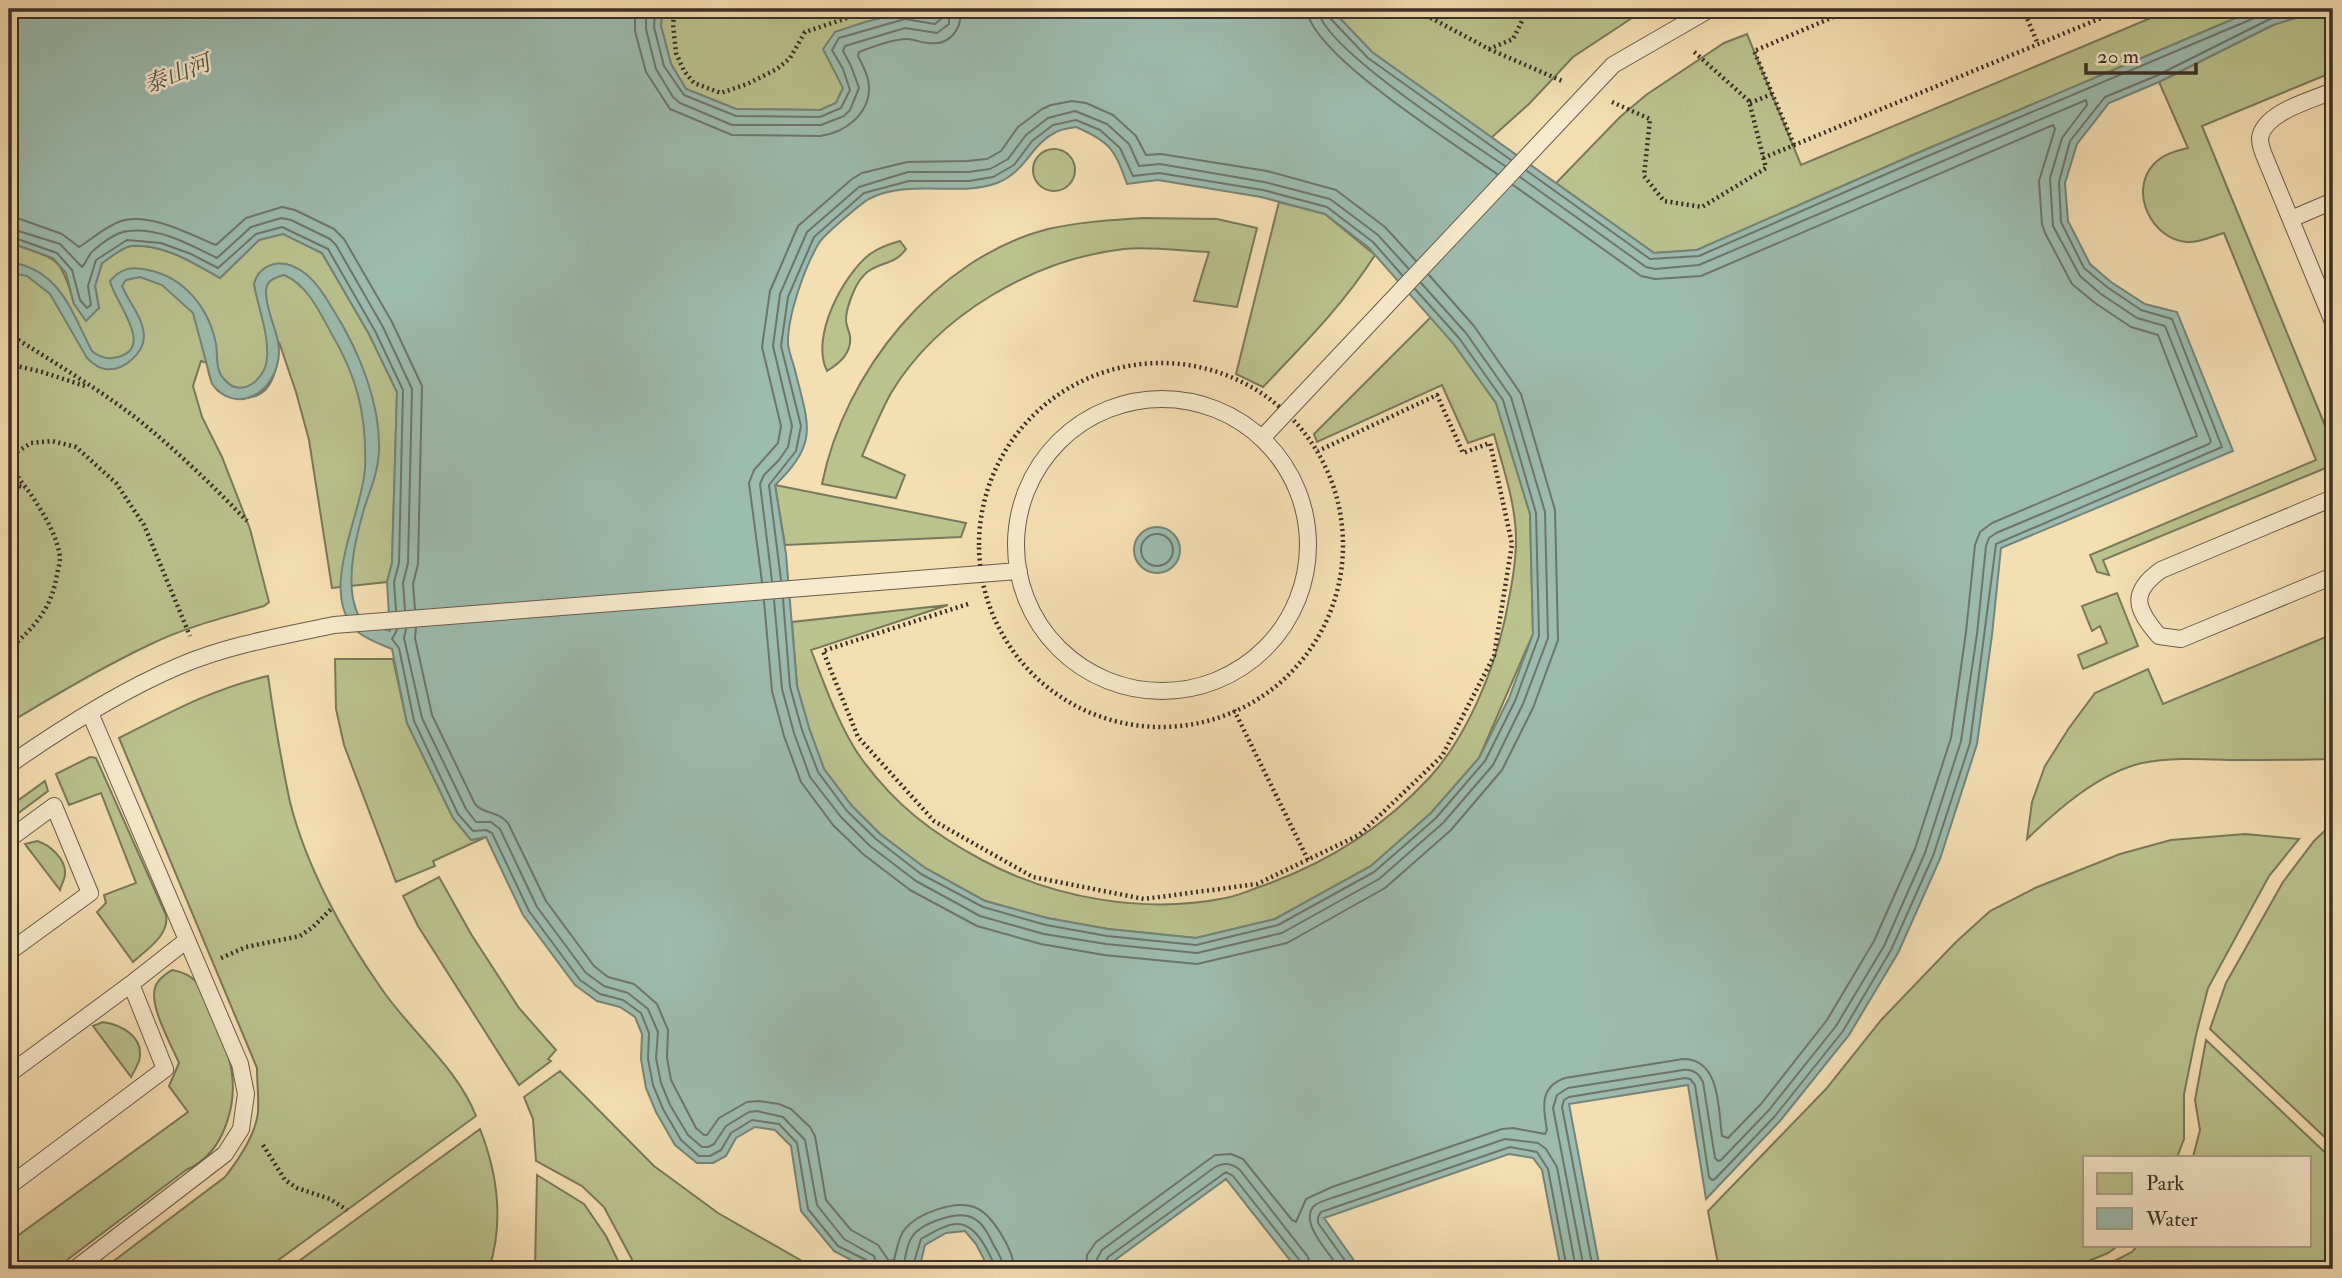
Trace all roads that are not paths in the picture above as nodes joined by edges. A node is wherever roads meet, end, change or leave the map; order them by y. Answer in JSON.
{"nodes":[{"id":1,"x":1710,"y":9,"type":"edge"},
{"id":2,"x":2333,"y":91,"type":"edge"},
{"id":3,"x":2333,"y":201,"type":"edge"},
{"id":4,"x":2291,"y":219,"type":"junction"},
{"id":5,"x":2333,"y":322,"type":"edge"},
{"id":6,"x":1262,"y":438,"type":"junction"},
{"id":7,"x":2333,"y":498,"type":"edge"},
{"id":8,"x":1019,"y":571,"type":"junction"},
{"id":9,"x":2333,"y":576,"type":"edge"},
{"id":10,"x":90,"y":713,"type":"junction"},
{"id":11,"x":9,"y":765,"type":"edge"},
{"id":12,"x":9,"y":839,"type":"edge"},
{"id":13,"x":187,"y":940,"type":"junction"},
{"id":14,"x":9,"y":952,"type":"edge"},
{"id":15,"x":131,"y":984,"type":"junction"},
{"id":16,"x":9,"y":1074,"type":"edge"},
{"id":17,"x":9,"y":1186,"type":"edge"},
{"id":18,"x":75,"y":1269,"type":"edge"}],
"edges":[{"from":1,"to":6,"type":"lane"},
{"from":2,"to":4,"type":"lane"},
{"from":3,"to":4,"type":"lane"},
{"from":4,"to":5,"type":"lane"},
{"from":6,"to":8,"type":"lane"},
{"from":6,"to":8,"type":"lane"},
{"from":7,"to":9,"type":"lane"},
{"from":8,"to":10,"type":"lane"},
{"from":10,"to":11,"type":"lane"},
{"from":10,"to":13,"type":"lane"},
{"from":12,"to":14,"type":"lane"},
{"from":13,"to":15,"type":"lane"},
{"from":13,"to":18,"type":"lane"},
{"from":15,"to":16,"type":"lane"},
{"from":15,"to":17,"type":"lane"}]}
